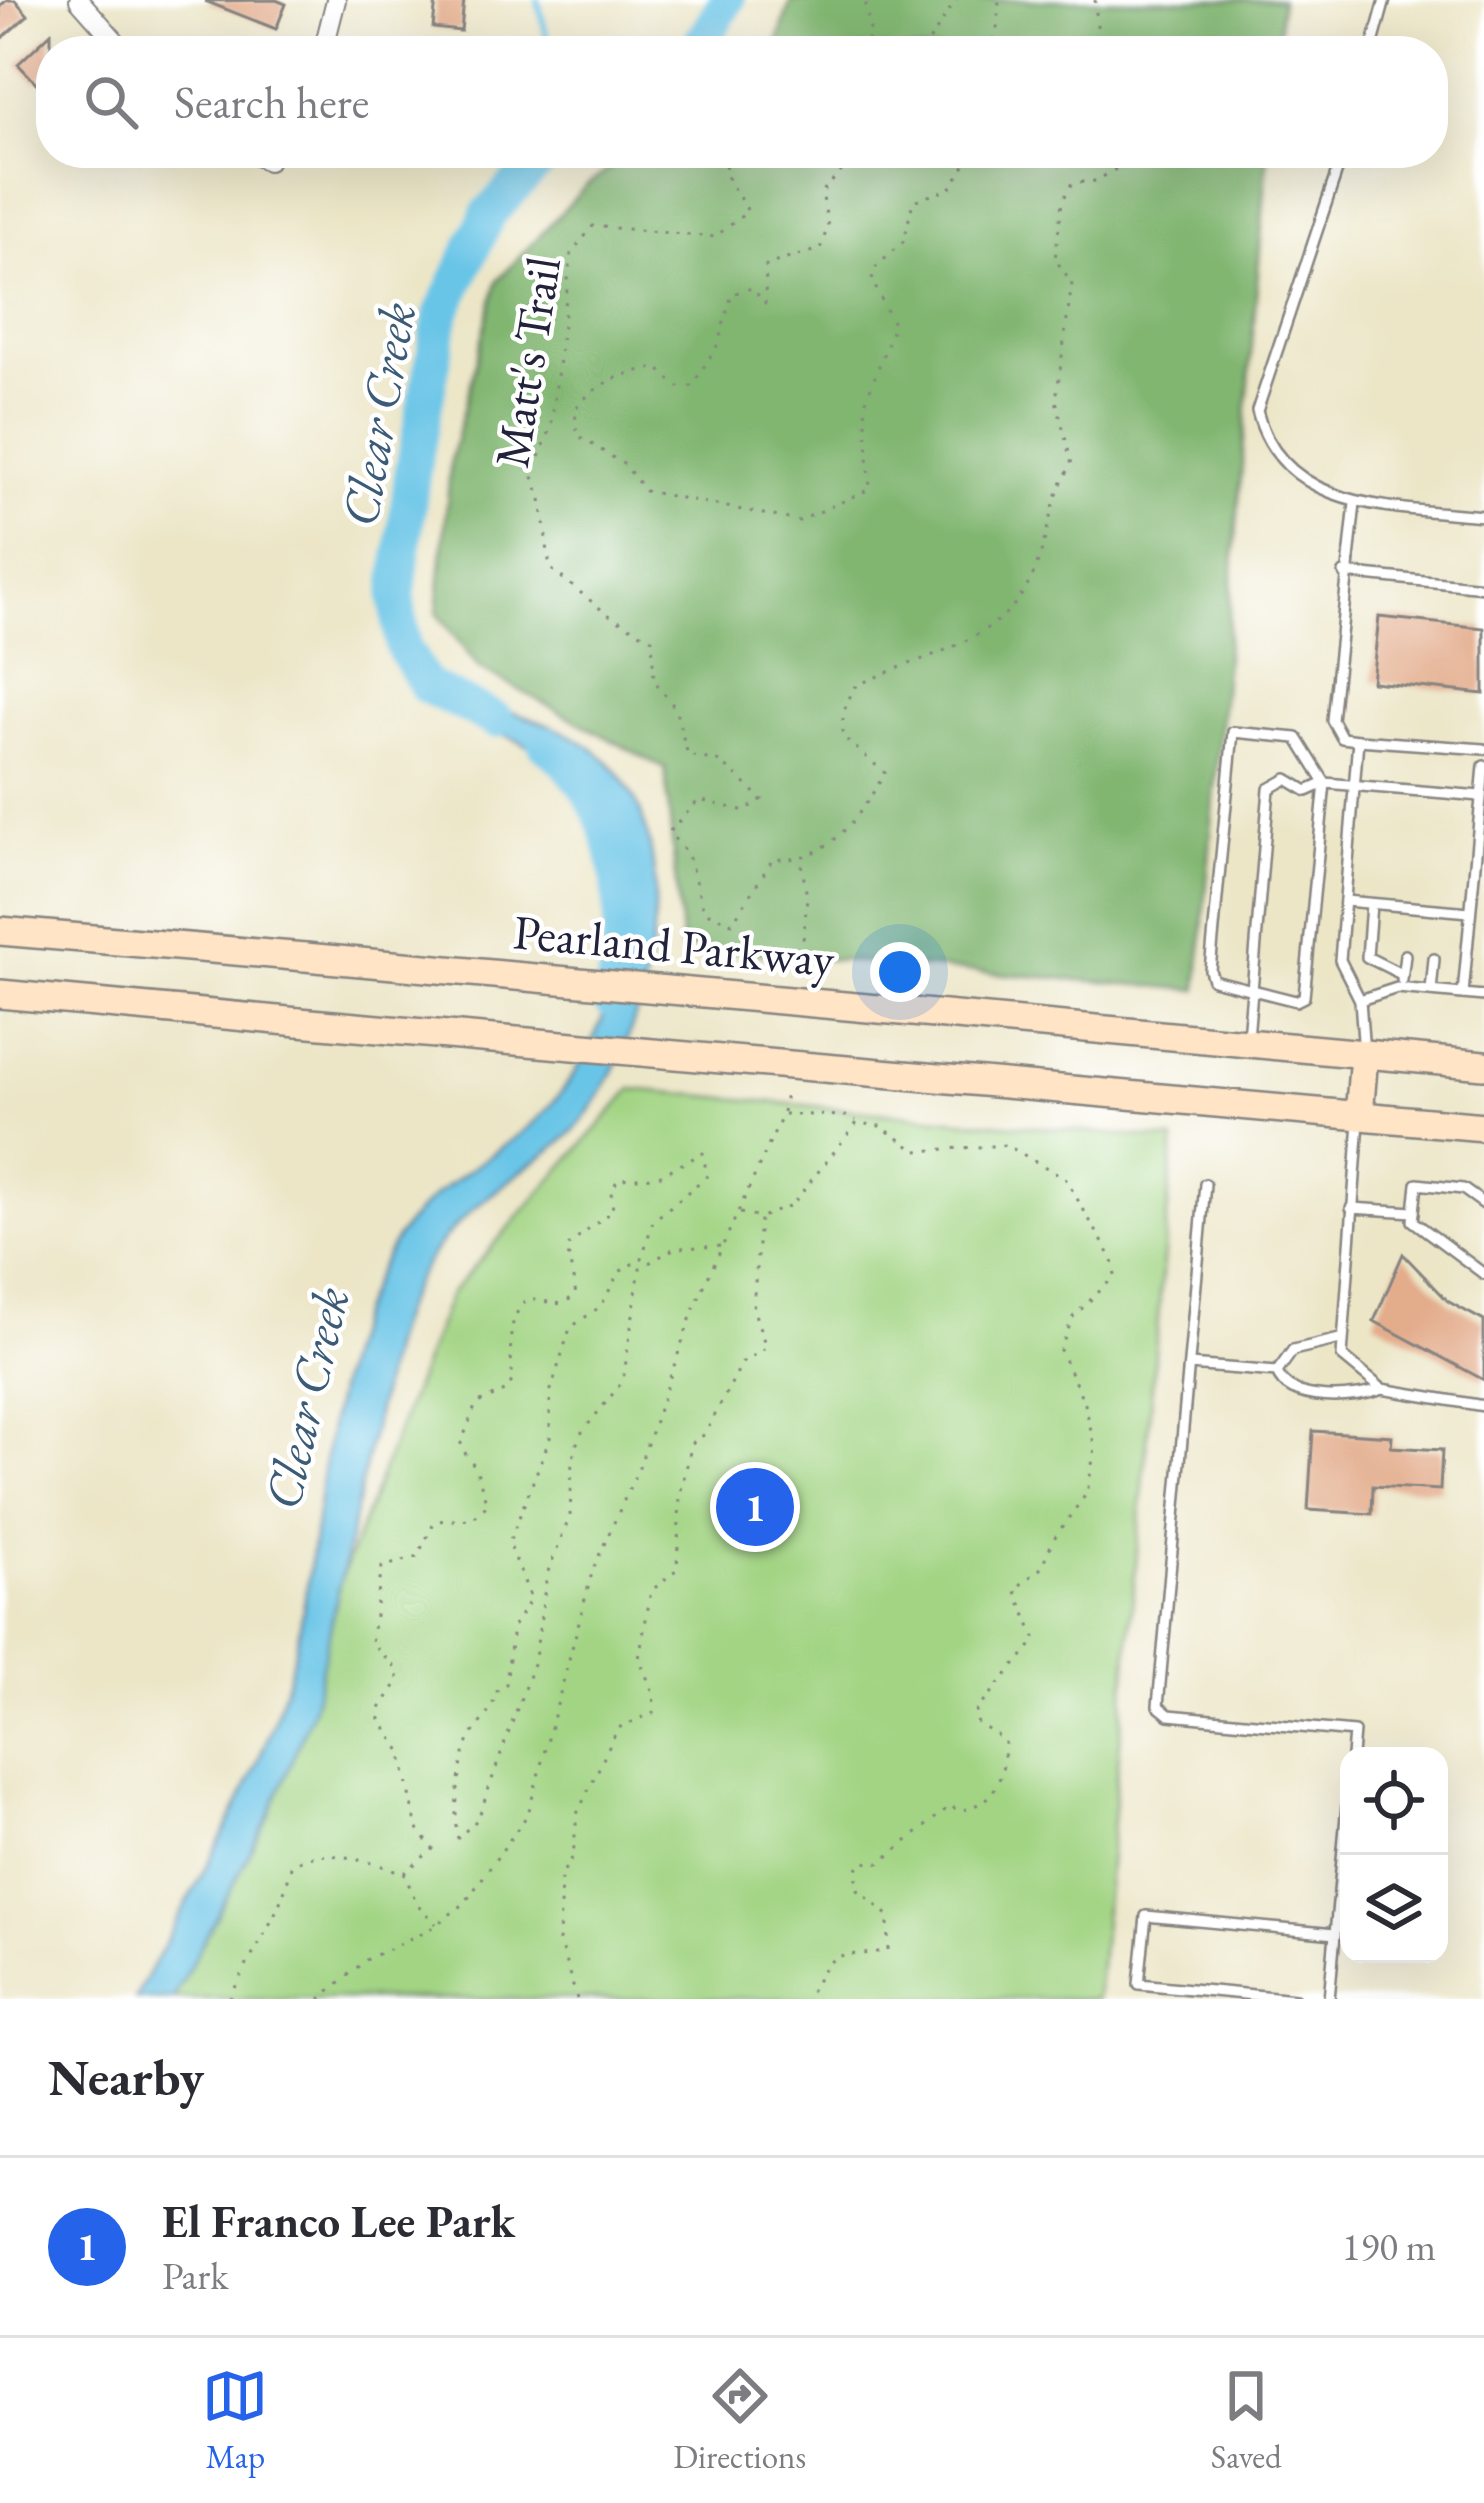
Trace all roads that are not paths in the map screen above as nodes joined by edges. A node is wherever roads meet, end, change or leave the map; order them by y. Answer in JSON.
{"nodes":[{"id":1,"x":79,"y":0,"type":"edge"},
{"id":2,"x":336,"y":0,"type":"edge"},
{"id":3,"x":1385,"y":0,"type":"edge"},
{"id":4,"x":111,"y":36,"type":"edge"},
{"id":5,"x":327,"y":36,"type":"edge"},
{"id":6,"x":1375,"y":36,"type":"edge"},
{"id":7,"x":1338,"y":168,"type":"edge"},
{"id":8,"x":1354,"y":503,"type":"junction"},
{"id":9,"x":1484,"y":516,"type":"edge"},
{"id":10,"x":1344,"y":573,"type":"junction"},
{"id":11,"x":1484,"y":587,"type":"edge"},
{"id":12,"x":1358,"y":740,"type":"junction"},
{"id":13,"x":1484,"y":749,"type":"edge"},
{"id":14,"x":1484,"y":766,"type":"edge"},
{"id":15,"x":1325,"y":783,"type":"junction"},
{"id":16,"x":1354,"y":784,"type":"junction"},
{"id":17,"x":1481,"y":796,"type":"edge"},
{"id":18,"x":1345,"y":902,"type":"junction"},
{"id":19,"x":1371,"y":904,"type":"junction"},
{"id":20,"x":1409,"y":907,"type":"junction"},
{"id":21,"x":1439,"y":910,"type":"junction"},
{"id":22,"x":1470,"y":912,"type":"junction"},
{"id":23,"x":1408,"y":922,"type":"dead end"},
{"id":24,"x":1437,"y":926,"type":"dead end"},
{"id":25,"x":0,"y":931,"type":"edge"},
{"id":26,"x":1405,"y":956,"type":"dead end"},
{"id":27,"x":1434,"y":959,"type":"dead end"},
{"id":28,"x":1403,"y":975,"type":"junction"},
{"id":29,"x":1402,"y":988,"type":"junction"},
{"id":30,"x":1250,"y":990,"type":"junction"},
{"id":31,"x":1431,"y":991,"type":"junction"},
{"id":32,"x":0,"y":994,"type":"edge"},
{"id":33,"x":1463,"y":994,"type":"junction"},
{"id":34,"x":1484,"y":996,"type":"edge"},
{"id":35,"x":1360,"y":1000,"type":"junction"},
{"id":36,"x":1247,"y":1044,"type":"junction"},
{"id":37,"x":1364,"y":1054,"type":"junction"},
{"id":38,"x":1484,"y":1065,"type":"edge"},
{"id":39,"x":1359,"y":1116,"type":"junction"},
{"id":40,"x":1484,"y":1127,"type":"edge"},
{"id":41,"x":1205,"y":1184,"type":"dead end"},
{"id":42,"x":1484,"y":1204,"type":"edge"},
{"id":43,"x":1351,"y":1208,"type":"junction"},
{"id":44,"x":1414,"y":1212,"type":"junction"},
{"id":45,"x":1484,"y":1274,"type":"edge"},
{"id":46,"x":1340,"y":1339,"type":"junction"},
{"id":47,"x":1189,"y":1365,"type":"junction"},
{"id":48,"x":1277,"y":1372,"type":"junction"},
{"id":49,"x":1382,"y":1388,"type":"junction"},
{"id":50,"x":1484,"y":1406,"type":"edge"},
{"id":51,"x":1353,"y":1747,"type":"edge"},
{"id":52,"x":1342,"y":1855,"type":"edge"},
{"id":53,"x":1335,"y":1934,"type":"junction"},
{"id":54,"x":1295,"y":1999,"type":"edge"},
{"id":55,"x":1329,"y":1999,"type":"edge"}],
"edges":[{"from":1,"to":4,"type":"street"},
{"from":2,"to":5,"type":"street"},
{"from":3,"to":6,"type":"lane"},
{"from":7,"to":8,"type":"lane"},
{"from":8,"to":9,"type":"lane"},
{"from":8,"to":10,"type":"lane"},
{"from":10,"to":11,"type":"lane"},
{"from":10,"to":12,"type":"lane"},
{"from":12,"to":13,"type":"lane"},
{"from":12,"to":16,"type":"lane"},
{"from":14,"to":17,"type":"lane"},
{"from":15,"to":16,"type":"lane"},
{"from":15,"to":30,"type":"lane"},
{"from":15,"to":30,"type":"lane"},
{"from":15,"to":30,"type":"lane"},
{"from":16,"to":17,"type":"lane"},
{"from":16,"to":18,"type":"lane"},
{"from":17,"to":22,"type":"lane"},
{"from":18,"to":19,"type":"lane"},
{"from":18,"to":35,"type":"lane"},
{"from":19,"to":20,"type":"lane"},
{"from":19,"to":28,"type":"lane"},
{"from":20,"to":21,"type":"lane"},
{"from":20,"to":23,"type":"lane"},
{"from":21,"to":22,"type":"lane"},
{"from":21,"to":24,"type":"lane"},
{"from":22,"to":33,"type":"lane"},
{"from":25,"to":36,"type":"main road","name":"Pearland Parkway","bridge":true},
{"from":26,"to":28,"type":"lane"},
{"from":27,"to":31,"type":"lane"},
{"from":28,"to":29,"type":"lane"},
{"from":29,"to":31,"type":"lane"},
{"from":29,"to":35,"type":"lane"},
{"from":30,"to":36,"type":"lane"},
{"from":31,"to":33,"type":"lane"},
{"from":32,"to":39,"type":"main road","bridge":true},
{"from":33,"to":34,"type":"lane"},
{"from":35,"to":37,"type":"lane"},
{"from":36,"to":37,"type":"main road","name":"Pearland Parkway"},
{"from":37,"to":38,"type":"main road","name":"Pearland Parkway"},
{"from":37,"to":39,"type":"main road"},
{"from":39,"to":40,"type":"main road"},
{"from":39,"to":43,"type":"lane"},
{"from":41,"to":47,"type":"lane"},
{"from":42,"to":44,"type":"lane"},
{"from":43,"to":44,"type":"lane"},
{"from":43,"to":46,"type":"lane"},
{"from":44,"to":45,"type":"lane"},
{"from":46,"to":48,"type":"lane"},
{"from":46,"to":49,"type":"lane"},
{"from":47,"to":48,"type":"lane"},
{"from":47,"to":51,"type":"lane"},
{"from":48,"to":49,"type":"lane"},
{"from":49,"to":50,"type":"lane"},
{"from":52,"to":53,"type":"lane"},
{"from":53,"to":54,"type":"lane"},
{"from":53,"to":55,"type":"lane"}]}
